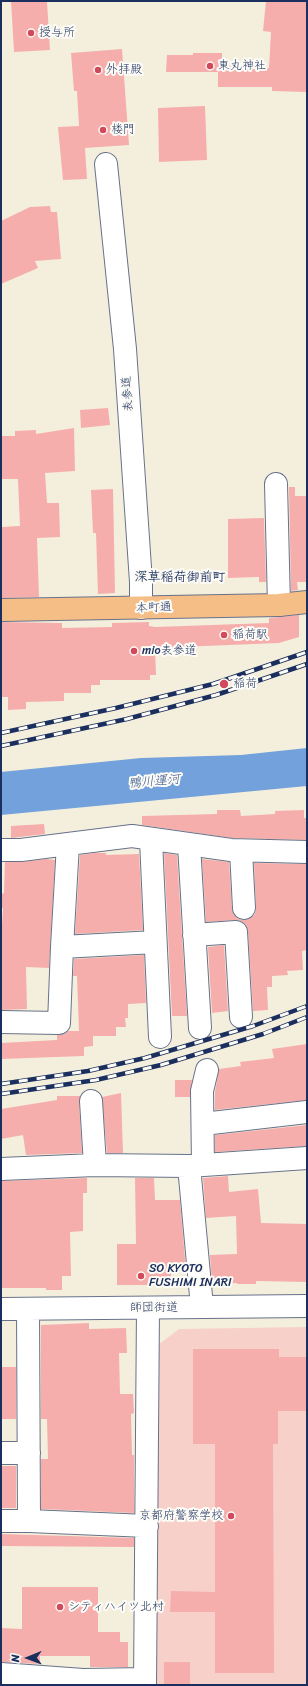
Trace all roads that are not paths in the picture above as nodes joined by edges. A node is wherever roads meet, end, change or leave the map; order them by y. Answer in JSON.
{"nodes":[{"id":1,"x":107,"y":172,"type":"dead end"},
{"id":2,"x":276,"y":484,"type":"dead end"},
{"id":3,"x":307,"y":602,"type":"edge"},
{"id":4,"x":278,"y":604,"type":"junction"},
{"id":5,"x":141,"y":608,"type":"junction"},
{"id":6,"x":1,"y":610,"type":"edge"},
{"id":7,"x":151,"y":840,"type":"junction"},
{"id":8,"x":68,"y":844,"type":"junction"},
{"id":9,"x":189,"y":845,"type":"junction"},
{"id":10,"x":1,"y":850,"type":"edge"},
{"id":11,"x":241,"y":851,"type":"junction"},
{"id":12,"x":307,"y":852,"type":"edge"},
{"id":13,"x":244,"y":908,"type":"dead end"},
{"id":14,"x":194,"y":935,"type":"junction"},
{"id":15,"x":156,"y":942,"type":"junction"},
{"id":16,"x":62,"y":947,"type":"junction"},
{"id":17,"x":241,"y":1017,"type":"dead end"},
{"id":18,"x":1,"y":1022,"type":"edge"},
{"id":19,"x":200,"y":1028,"type":"dead end"},
{"id":20,"x":160,"y":1037,"type":"dead end"},
{"id":21,"x":207,"y":1070,"type":"dead end"},
{"id":22,"x":91,"y":1101,"type":"dead end"},
{"id":23,"x":307,"y":1112,"type":"edge"},
{"id":24,"x":203,"y":1124,"type":"junction"},
{"id":25,"x":307,"y":1158,"type":"edge"},
{"id":26,"x":94,"y":1165,"type":"junction"},
{"id":27,"x":196,"y":1166,"type":"junction"},
{"id":28,"x":1,"y":1169,"type":"edge"},
{"id":29,"x":307,"y":1306,"type":"edge"},
{"id":30,"x":202,"y":1307,"type":"junction"},
{"id":31,"x":148,"y":1308,"type":"junction"},
{"id":32,"x":1,"y":1309,"type":"edge"},
{"id":33,"x":28,"y":1309,"type":"junction"},
{"id":34,"x":1,"y":1453,"type":"edge"},
{"id":35,"x":29,"y":1453,"type":"junction"},
{"id":36,"x":1,"y":1521,"type":"edge"},
{"id":37,"x":29,"y":1521,"type":"junction"},
{"id":38,"x":147,"y":1526,"type":"junction"},
{"id":39,"x":1,"y":1674,"type":"edge"},
{"id":40,"x":145,"y":1682,"type":"edge"}],
"edges":[{"from":1,"to":5,"type":"street","name":"表参道"},
{"from":2,"to":4,"type":"street"},
{"from":3,"to":4,"type":"main road","name":"本町通"},
{"from":4,"to":5,"type":"main road","name":"本町通"},
{"from":5,"to":6,"type":"main road","name":"本町通"},
{"from":7,"to":8,"type":"street"},
{"from":7,"to":9,"type":"street"},
{"from":7,"to":15,"type":"street"},
{"from":8,"to":10,"type":"street"},
{"from":8,"to":16,"type":"street"},
{"from":9,"to":11,"type":"street"},
{"from":9,"to":14,"type":"street"},
{"from":11,"to":12,"type":"street"},
{"from":11,"to":13,"type":"street"},
{"from":14,"to":17,"type":"street"},
{"from":14,"to":19,"type":"street"},
{"from":15,"to":16,"type":"street"},
{"from":15,"to":20,"type":"street"},
{"from":16,"to":18,"type":"street"},
{"from":21,"to":24,"type":"street"},
{"from":22,"to":26,"type":"street"},
{"from":23,"to":24,"type":"street"},
{"from":24,"to":27,"type":"street"},
{"from":25,"to":27,"type":"street"},
{"from":26,"to":27,"type":"street"},
{"from":26,"to":28,"type":"street"},
{"from":27,"to":30,"type":"street"},
{"from":29,"to":30,"type":"street","name":"師団街道"},
{"from":30,"to":31,"type":"street","name":"師団街道"},
{"from":31,"to":33,"type":"street","name":"師団街道"},
{"from":31,"to":38,"type":"street"},
{"from":32,"to":33,"type":"street","name":"師団街道"},
{"from":33,"to":35,"type":"street"},
{"from":34,"to":35,"type":"street"},
{"from":35,"to":37,"type":"street"},
{"from":36,"to":37,"type":"street"},
{"from":37,"to":38,"type":"street"},
{"from":38,"to":40,"type":"street"},
{"from":39,"to":40,"type":"street"}]}
